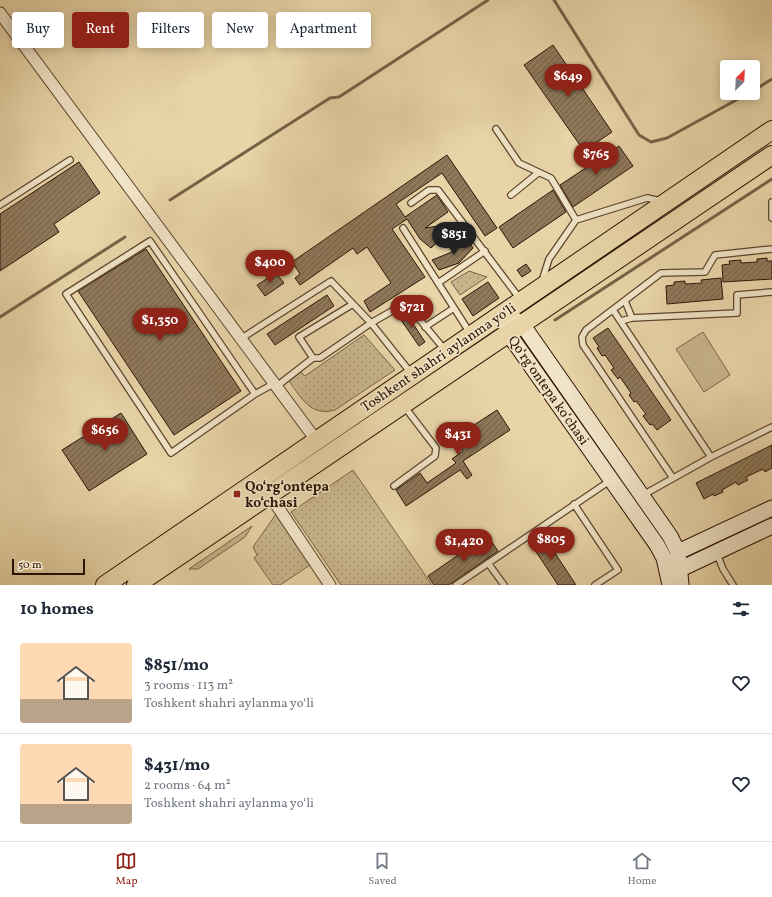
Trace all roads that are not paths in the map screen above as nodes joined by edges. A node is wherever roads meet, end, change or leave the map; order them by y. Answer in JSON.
{"nodes":[{"id":1,"x":0,"y":12,"type":"edge"},
{"id":2,"x":496,"y":129,"type":"dead end"},
{"id":3,"x":772,"y":130,"type":"edge"},
{"id":4,"x":772,"y":155,"type":"edge"},
{"id":5,"x":70,"y":160,"type":"dead end"},
{"id":6,"x":538,"y":174,"type":"junction"},
{"id":7,"x":511,"y":195,"type":"dead end"},
{"id":8,"x":666,"y":202,"type":"junction"},
{"id":9,"x":772,"y":202,"type":"edge"},
{"id":10,"x":411,"y":203,"type":"dead end"},
{"id":11,"x":0,"y":205,"type":"edge"},
{"id":12,"x":772,"y":218,"type":"edge"},
{"id":13,"x":576,"y":220,"type":"junction"},
{"id":14,"x":403,"y":228,"type":"dead end"},
{"id":15,"x":772,"y":249,"type":"edge"},
{"id":16,"x":485,"y":251,"type":"junction"},
{"id":17,"x":438,"y":283,"type":"junction"},
{"id":18,"x":539,"y":289,"type":"junction"},
{"id":19,"x":772,"y":292,"type":"edge"},
{"id":20,"x":522,"y":300,"type":"junction"},
{"id":21,"x":625,"y":301,"type":"junction"},
{"id":22,"x":353,"y":304,"type":"junction"},
{"id":23,"x":454,"y":308,"type":"junction"},
{"id":24,"x":614,"y":310,"type":"junction"},
{"id":25,"x":504,"y":312,"type":"junction"},
{"id":26,"x":632,"y":318,"type":"junction"},
{"id":27,"x":621,"y":321,"type":"junction"},
{"id":28,"x":371,"y":323,"type":"junction"},
{"id":29,"x":425,"y":327,"type":"junction"},
{"id":30,"x":515,"y":328,"type":"junction"},
{"id":31,"x":472,"y":335,"type":"junction"},
{"id":32,"x":242,"y":338,"type":"junction"},
{"id":33,"x":446,"y":352,"type":"junction"},
{"id":34,"x":313,"y":358,"type":"junction"},
{"id":35,"x":413,"y":375,"type":"junction"},
{"id":36,"x":276,"y":384,"type":"junction"},
{"id":37,"x":255,"y":394,"type":"junction"},
{"id":38,"x":403,"y":404,"type":"junction"},
{"id":39,"x":772,"y":427,"type":"edge"},
{"id":40,"x":316,"y":440,"type":"junction"},
{"id":41,"x":711,"y":457,"type":"junction"},
{"id":42,"x":673,"y":478,"type":"junction"},
{"id":43,"x":611,"y":480,"type":"junction"},
{"id":44,"x":394,"y":486,"type":"dead end"},
{"id":45,"x":269,"y":494,"type":"junction"},
{"id":46,"x":643,"y":495,"type":"junction"},
{"id":47,"x":574,"y":504,"type":"junction"},
{"id":48,"x":772,"y":508,"type":"edge"},
{"id":49,"x":772,"y":526,"type":"edge"},
{"id":50,"x":678,"y":552,"type":"junction"},
{"id":51,"x":716,"y":552,"type":"junction"},
{"id":52,"x":488,"y":563,"type":"junction"},
{"id":53,"x":673,"y":576,"type":"edge"},
{"id":54,"x":105,"y":585,"type":"edge"},
{"id":55,"x":136,"y":585,"type":"edge"},
{"id":56,"x":330,"y":585,"type":"edge"},
{"id":57,"x":456,"y":585,"type":"edge"},
{"id":58,"x":504,"y":585,"type":"edge"},
{"id":59,"x":595,"y":585,"type":"edge"},
{"id":60,"x":681,"y":585,"type":"edge"},
{"id":61,"x":733,"y":585,"type":"edge"}],
"edges":[{"from":1,"to":32,"type":"street"},
{"from":2,"to":6,"type":"lane"},
{"from":3,"to":8,"type":"highway","name":"Toshkent shahri aylanma yoʻli"},
{"from":4,"to":30,"type":"highway","name":"Toshkent shahri aylanma yoʻli"},
{"from":5,"to":11,"type":"lane"},
{"from":6,"to":7,"type":"lane"},
{"from":6,"to":13,"type":"lane"},
{"from":8,"to":13,"type":"lane"},
{"from":8,"to":18,"type":"highway","name":"Toshkent shahri aylanma yoʻli"},
{"from":9,"to":12,"type":"lane"},
{"from":10,"to":16,"type":"lane"},
{"from":13,"to":18,"type":"lane"},
{"from":14,"to":17,"type":"lane"},
{"from":15,"to":21,"type":"lane"},
{"from":16,"to":17,"type":"lane"},
{"from":16,"to":20,"type":"lane"},
{"from":17,"to":23,"type":"lane"},
{"from":18,"to":20,"type":"highway","name":"Toshkent shahri aylanma yoʻli"},
{"from":19,"to":26,"type":"lane"},
{"from":20,"to":25,"type":"highway","name":"Toshkent shahri aylanma yoʻli"},
{"from":21,"to":24,"type":"lane"},
{"from":21,"to":26,"type":"lane"},
{"from":22,"to":28,"type":"lane"},
{"from":22,"to":32,"type":"lane"},
{"from":22,"to":34,"type":"lane"},
{"from":23,"to":29,"type":"lane"},
{"from":23,"to":31,"type":"lane"},
{"from":24,"to":27,"type":"lane"},
{"from":24,"to":42,"type":"lane"},
{"from":25,"to":30,"type":"main road","name":"Qoʻrgʻontepa koʻchasi"},
{"from":25,"to":31,"type":"highway","name":"Toshkent shahri aylanma yoʻli"},
{"from":26,"to":27,"type":"lane"},
{"from":27,"to":41,"type":"lane"},
{"from":28,"to":29,"type":"lane"},
{"from":28,"to":34,"type":"lane"},
{"from":28,"to":35,"type":"lane"},
{"from":29,"to":33,"type":"lane"},
{"from":30,"to":38,"type":"highway","name":"Toshkent shahri aylanma yoʻli"},
{"from":30,"to":43,"type":"main road","name":"Qoʻrgʻontepa koʻchasi"},
{"from":30,"to":46,"type":"main road","name":"Qoʻrgʻontepa koʻchasi"},
{"from":31,"to":33,"type":"highway","name":"Toshkent shahri aylanma yoʻli"},
{"from":32,"to":36,"type":"street"},
{"from":33,"to":35,"type":"highway","name":"Toshkent shahri aylanma yoʻli"},
{"from":34,"to":36,"type":"lane"},
{"from":35,"to":40,"type":"highway","name":"Toshkent shahri aylanma yoʻli"},
{"from":36,"to":37,"type":"lane"},
{"from":36,"to":40,"type":"street"},
{"from":37,"to":37,"type":"lane"},
{"from":38,"to":44,"type":"lane"},
{"from":38,"to":45,"type":"highway","name":"Toshkent shahri aylanma yoʻli"},
{"from":39,"to":41,"type":"lane"},
{"from":40,"to":54,"type":"highway","name":"Toshkent shahri aylanma yoʻli"},
{"from":41,"to":42,"type":"lane"},
{"from":42,"to":46,"type":"lane"},
{"from":43,"to":47,"type":"lane"},
{"from":43,"to":53,"type":"main road","name":"Qoʻrgʻontepa koʻchasi"},
{"from":45,"to":55,"type":"highway","name":"Toshkent shahri aylanma yoʻli"},
{"from":45,"to":56,"type":"street"},
{"from":46,"to":50,"type":"main road","name":"Qoʻrgʻontepa koʻchasi"},
{"from":47,"to":52,"type":"lane"},
{"from":47,"to":59,"type":"lane"},
{"from":48,"to":50,"type":"main road"},
{"from":49,"to":51,"type":"main road"},
{"from":50,"to":53,"type":"main road","name":"Qoʻrgʻontepa koʻchasi"},
{"from":51,"to":53,"type":"main road"},
{"from":51,"to":61,"type":"lane"},
{"from":52,"to":57,"type":"lane"},
{"from":52,"to":58,"type":"lane"},
{"from":53,"to":60,"type":"main road","name":"Qoʻrgʻontepa koʻchasi"}]}
